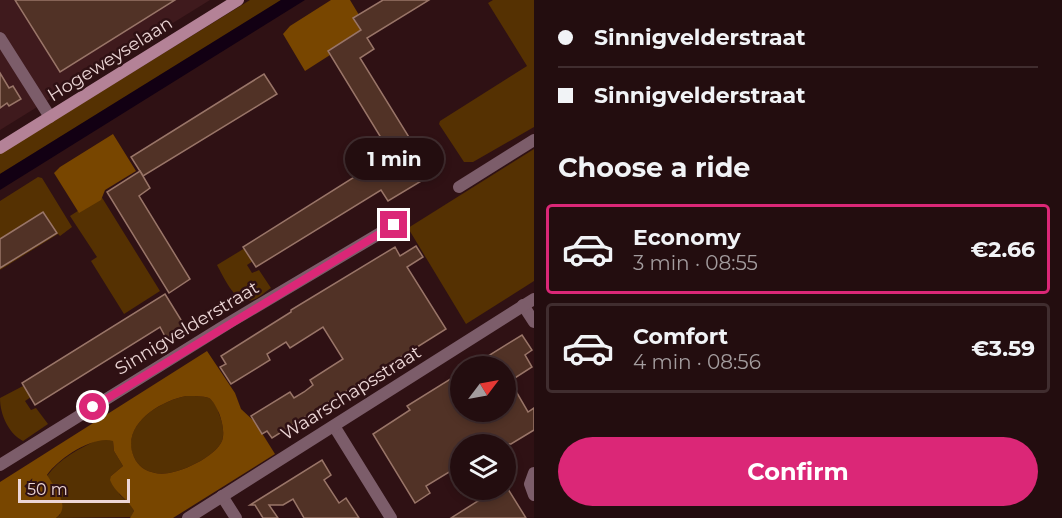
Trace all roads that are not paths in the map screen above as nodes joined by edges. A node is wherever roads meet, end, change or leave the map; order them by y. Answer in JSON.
{"nodes":[{"id":1,"x":238,"y":0,"type":"edge"},
{"id":2,"x":0,"y":38,"type":"edge"},
{"id":3,"x":50,"y":117,"type":"junction"},
{"id":4,"x":534,"y":140,"type":"edge"},
{"id":5,"x":0,"y":148,"type":"edge"},
{"id":6,"x":459,"y":187,"type":"dead end"},
{"id":7,"x":394,"y":225,"type":"dead end"},
{"id":8,"x":529,"y":302,"type":"edge"},
{"id":9,"x":534,"y":322,"type":"edge"},
{"id":10,"x":334,"y":426,"type":"junction"},
{"id":11,"x":0,"y":465,"type":"edge"},
{"id":12,"x":534,"y":473,"type":"edge"},
{"id":13,"x":534,"y":495,"type":"edge"},
{"id":14,"x":222,"y":496,"type":"junction"},
{"id":15,"x":188,"y":518,"type":"edge"},
{"id":16,"x":236,"y":518,"type":"edge"},
{"id":17,"x":391,"y":518,"type":"edge"}],
"edges":[{"from":1,"to":3,"type":"main road","name":"Hogeweyselaan"},
{"from":2,"to":3,"type":"street"},
{"from":3,"to":5,"type":"main road","name":"Hogeweyselaan"},
{"from":4,"to":6,"type":"street"},
{"from":7,"to":11,"type":"street","name":"Sinnigvelderstraat"},
{"from":8,"to":9,"type":"street"},
{"from":8,"to":10,"type":"street","name":"Waarschapsstraat"},
{"from":10,"to":14,"type":"street","name":"Waarschapsstraat"},
{"from":10,"to":17,"type":"street"},
{"from":12,"to":13,"type":"street"},
{"from":14,"to":15,"type":"street","name":"Waarschapsstraat"},
{"from":14,"to":16,"type":"street"}]}
